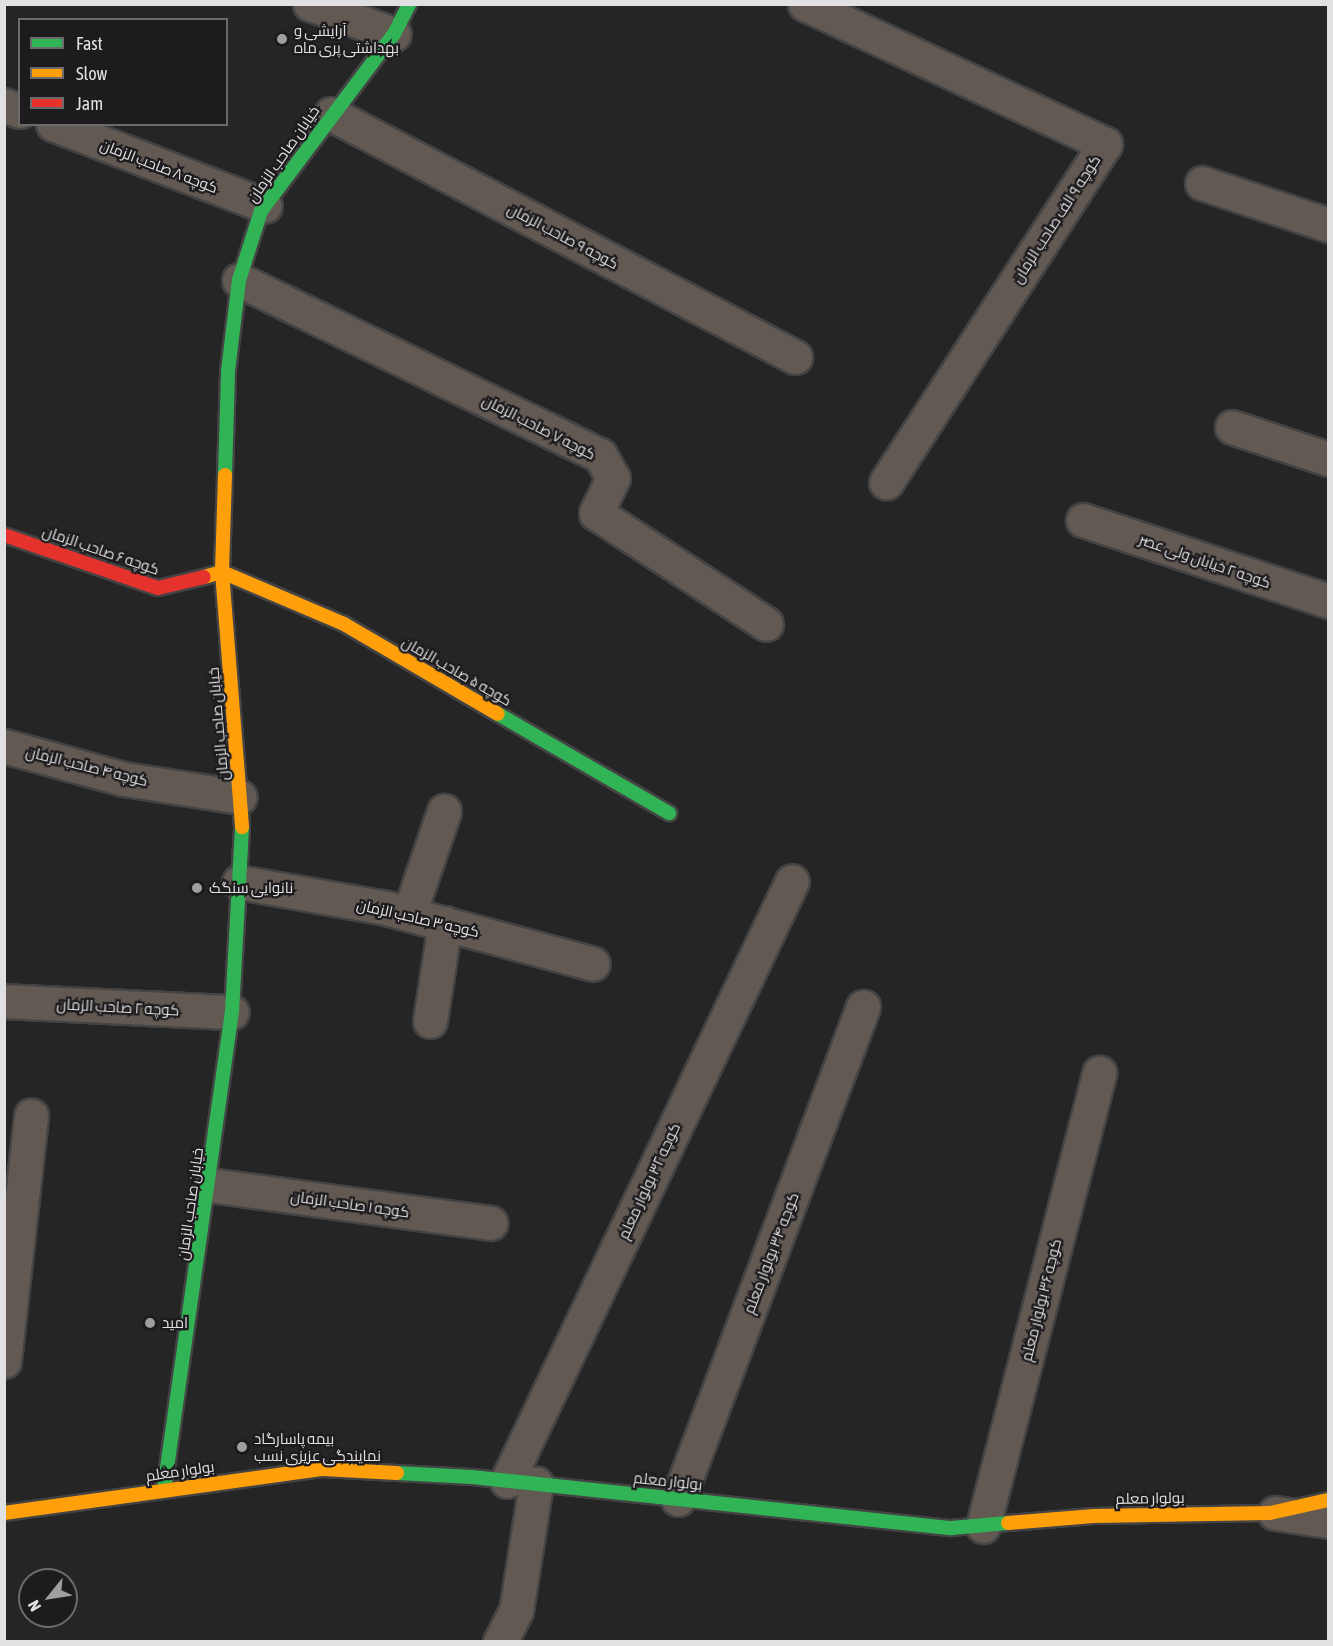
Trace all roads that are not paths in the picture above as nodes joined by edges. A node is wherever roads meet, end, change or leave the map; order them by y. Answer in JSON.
{"nodes":[{"id":1,"x":310,"y":4,"type":"edge"},
{"id":2,"x":409,"y":4,"type":"edge"},
{"id":3,"x":805,"y":4,"type":"edge"},
{"id":4,"x":394,"y":34,"type":"junction"},
{"id":5,"x":331,"y":114,"type":"junction"},
{"id":6,"x":58,"y":126,"type":"edge"},
{"id":7,"x":1202,"y":183,"type":"dead end"},
{"id":8,"x":265,"y":206,"type":"junction"},
{"id":9,"x":1329,"y":225,"type":"edge"},
{"id":10,"x":239,"y":280,"type":"junction"},
{"id":11,"x":795,"y":357,"type":"dead end"},
{"id":12,"x":1232,"y":427,"type":"dead end"},
{"id":13,"x":1329,"y":459,"type":"edge"},
{"id":14,"x":886,"y":482,"type":"dead end"},
{"id":15,"x":1083,"y":520,"type":"dead end"},
{"id":16,"x":4,"y":535,"type":"edge"},
{"id":17,"x":222,"y":572,"type":"junction"},
{"id":18,"x":1329,"y":601,"type":"edge"},
{"id":19,"x":766,"y":624,"type":"dead end"},
{"id":20,"x":4,"y":746,"type":"edge"},
{"id":21,"x":240,"y":796,"type":"junction"},
{"id":22,"x":444,"y":811,"type":"dead end"},
{"id":23,"x":669,"y":813,"type":"dead end"},
{"id":24,"x":792,"y":881,"type":"dead end"},
{"id":25,"x":239,"y":882,"type":"junction"},
{"id":26,"x":409,"y":914,"type":"junction"},
{"id":27,"x":445,"y":923,"type":"junction"},
{"id":28,"x":593,"y":964,"type":"dead end"},
{"id":29,"x":4,"y":1001,"type":"edge"},
{"id":30,"x":863,"y":1006,"type":"dead end"},
{"id":31,"x":232,"y":1012,"type":"junction"},
{"id":32,"x":430,"y":1021,"type":"dead end"},
{"id":33,"x":1099,"y":1073,"type":"dead end"},
{"id":34,"x":31,"y":1115,"type":"dead end"},
{"id":35,"x":210,"y":1185,"type":"junction"},
{"id":36,"x":490,"y":1223,"type":"dead end"},
{"id":37,"x":4,"y":1361,"type":"edge"},
{"id":38,"x":522,"y":1482,"type":"junction"},
{"id":39,"x":164,"y":1489,"type":"junction"},
{"id":40,"x":678,"y":1499,"type":"junction"},
{"id":41,"x":1329,"y":1500,"type":"edge"},
{"id":42,"x":1270,"y":1512,"type":"junction"},
{"id":43,"x":4,"y":1514,"type":"edge"},
{"id":44,"x":1329,"y":1521,"type":"edge"},
{"id":45,"x":983,"y":1526,"type":"junction"},
{"id":46,"x":500,"y":1641,"type":"edge"}],
"edges":[{"from":1,"to":4,"type":"street"},
{"from":2,"to":4,"type":"street","name":"خیابان صاحب الزمان"},
{"from":3,"to":14,"type":"street","name":"کوچه ۹ الف صاحب الزمان"},
{"from":4,"to":5,"type":"street","name":"خیابان صاحب الزمان"},
{"from":5,"to":8,"type":"street","name":"خیابان صاحب الزمان"},
{"from":5,"to":11,"type":"street","name":"کوچه ۹ صاحب الزمان"},
{"from":6,"to":8,"type":"street","name":"کوچه ۸ صاحب الزمان"},
{"from":7,"to":9,"type":"street"},
{"from":8,"to":10,"type":"street","name":"خیابان صاحب الزمان"},
{"from":10,"to":17,"type":"street","name":"خیابان صاحب الزمان"},
{"from":10,"to":19,"type":"street","name":"کوچه ۷ صاحب الزمان"},
{"from":12,"to":13,"type":"street"},
{"from":15,"to":18,"type":"street","name":"کوچه ۲ خیابان ولی عصر"},
{"from":16,"to":17,"type":"street","name":"کوچه ۶ صاحب الزمان"},
{"from":17,"to":21,"type":"street","name":"خیابان صاحب الزمان"},
{"from":17,"to":23,"type":"street","name":"کوچه ۵ صاحب الزمان"},
{"from":20,"to":21,"type":"street","name":"کوچه ۴ صاحب الزمان"},
{"from":21,"to":25,"type":"street","name":"خیابان صاحب الزمان"},
{"from":22,"to":26,"type":"street"},
{"from":24,"to":38,"type":"street","name":"کوچه ۳۲ بولوار معلم"},
{"from":25,"to":26,"type":"street","name":"کوچه ۳ صاحب الزمان"},
{"from":25,"to":31,"type":"street","name":"خیابان صاحب الزمان"},
{"from":26,"to":27,"type":"street","name":"کوچه ۳ صاحب الزمان"},
{"from":27,"to":28,"type":"street","name":"کوچه ۳ صاحب الزمان"},
{"from":27,"to":32,"type":"street"},
{"from":29,"to":31,"type":"street","name":"کوچه ۲ صاحب الزمان"},
{"from":30,"to":40,"type":"street","name":"کوچه ۳۴ بولوار معلم"},
{"from":31,"to":35,"type":"street","name":"خیابان صاحب الزمان"},
{"from":33,"to":45,"type":"street","name":"کوچه ۳۶ بولوار معلم"},
{"from":34,"to":37,"type":"street"},
{"from":35,"to":36,"type":"street","name":"کوچه ۱ صاحب الزمان"},
{"from":35,"to":39,"type":"street","name":"خیابان صاحب الزمان"},
{"from":38,"to":39,"type":"street","name":"بولوار معلم"},
{"from":38,"to":40,"type":"street","name":"بولوار معلم"},
{"from":38,"to":46,"type":"street","name":"کوچه ۳۲ بولوار معلم"},
{"from":39,"to":43,"type":"street","name":"بولوار معلم"},
{"from":40,"to":45,"type":"street","name":"بولوار معلم"},
{"from":41,"to":42,"type":"street","name":"بولوار معلم"},
{"from":42,"to":44,"type":"street"},
{"from":42,"to":45,"type":"street","name":"بولوار معلم"}]}
